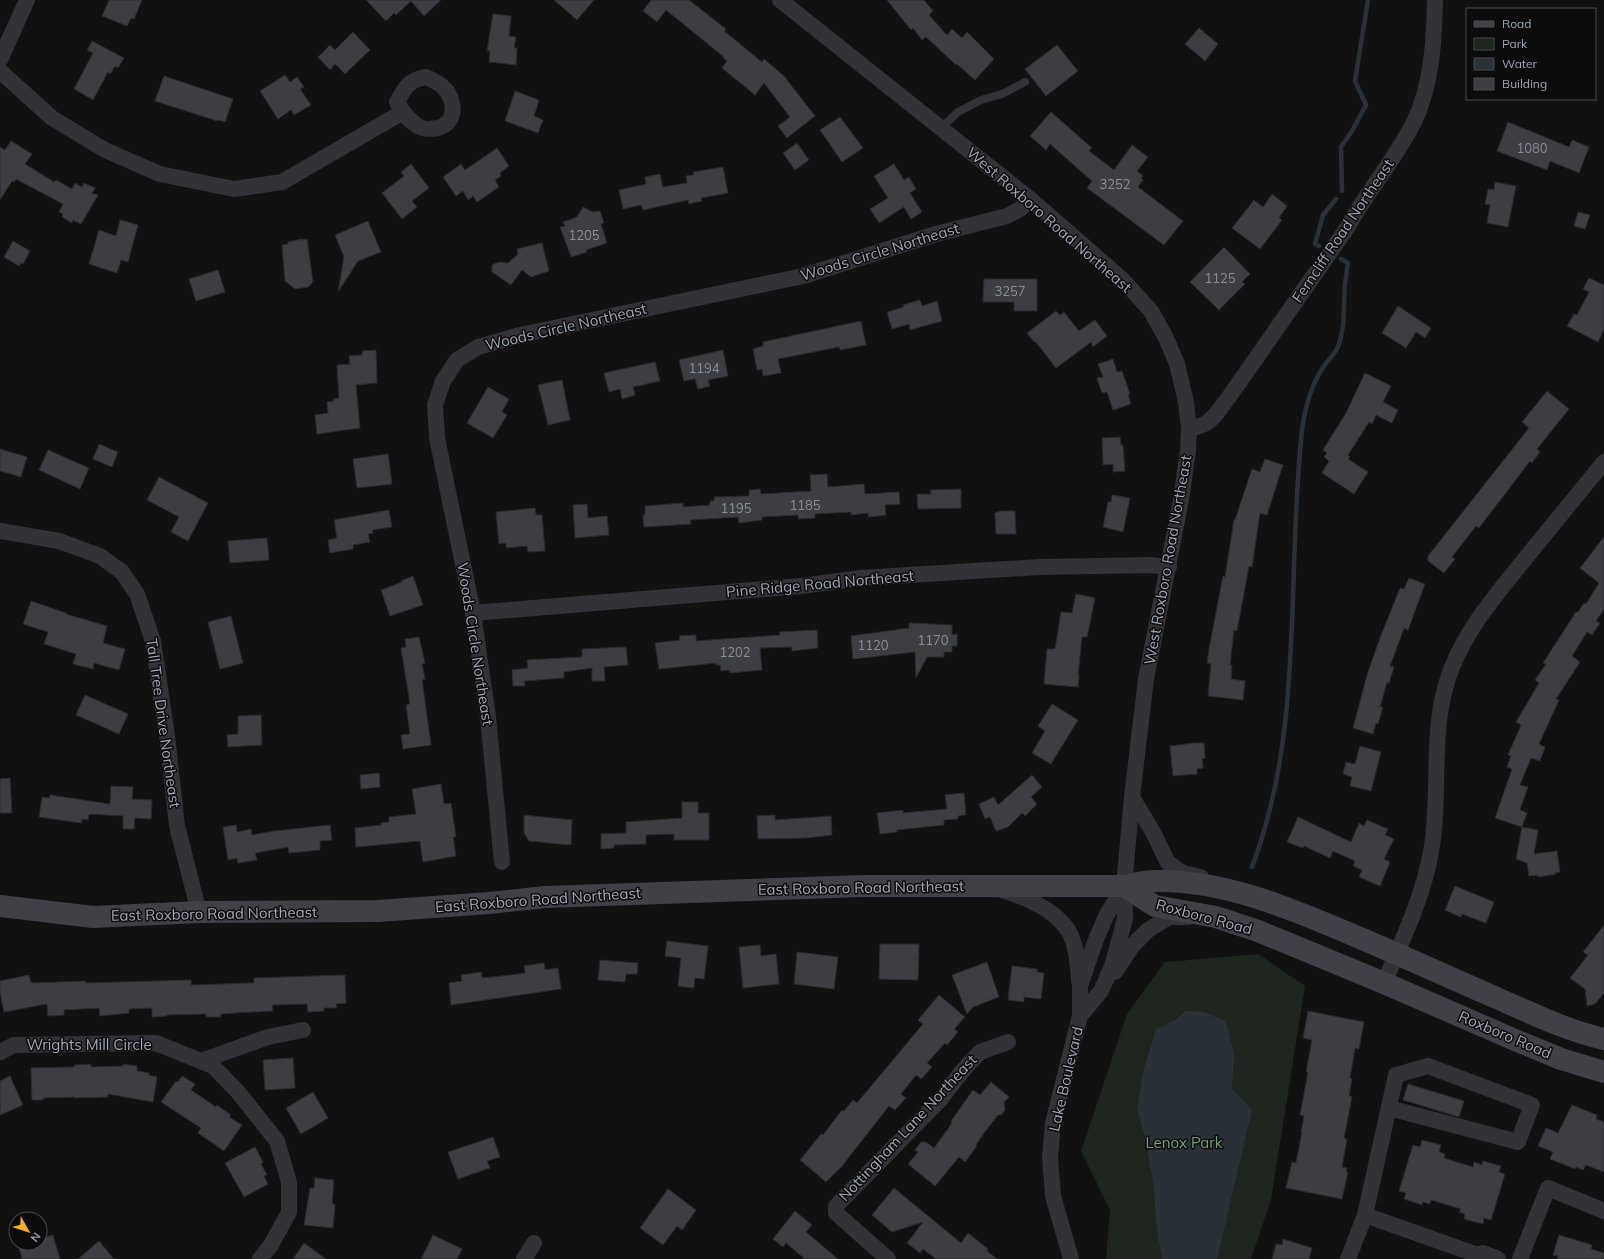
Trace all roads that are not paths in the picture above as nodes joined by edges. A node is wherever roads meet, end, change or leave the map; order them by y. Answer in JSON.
{"nodes":[{"id":1,"x":27,"y":0,"type":"edge"},
{"id":2,"x":780,"y":0,"type":"edge"},
{"id":3,"x":1435,"y":0,"type":"edge"},
{"id":4,"x":0,"y":60,"type":"edge"},
{"id":5,"x":0,"y":71,"type":"edge"},
{"id":6,"x":1025,"y":82,"type":"dead end"},
{"id":7,"x":403,"y":112,"type":"dead end"},
{"id":8,"x":941,"y":128,"type":"junction"},
{"id":9,"x":1030,"y":199,"type":"junction"},
{"id":10,"x":1189,"y":428,"type":"junction"},
{"id":11,"x":1604,"y":462,"type":"edge"},
{"id":12,"x":0,"y":531,"type":"edge"},
{"id":13,"x":1169,"y":567,"type":"junction"},
{"id":14,"x":473,"y":613,"type":"junction"},
{"id":15,"x":1132,"y":797,"type":"junction"},
{"id":16,"x":502,"y":862,"type":"dead end"},
{"id":17,"x":989,"y":886,"type":"junction"},
{"id":18,"x":1124,"y":886,"type":"junction"},
{"id":19,"x":1224,"y":889,"type":"junction"},
{"id":20,"x":0,"y":906,"type":"edge"},
{"id":21,"x":199,"y":912,"type":"junction"},
{"id":22,"x":1216,"y":917,"type":"junction"},
{"id":23,"x":1397,"y":954,"type":"junction"},
{"id":24,"x":1384,"y":983,"type":"junction"},
{"id":25,"x":1080,"y":986,"type":"junction"},
{"id":26,"x":1101,"y":991,"type":"junction"},
{"id":27,"x":1080,"y":1016,"type":"junction"},
{"id":28,"x":303,"y":1030,"type":"dead end"},
{"id":29,"x":1604,"y":1039,"type":"edge"},
{"id":30,"x":1008,"y":1042,"type":"dead end"},
{"id":31,"x":0,"y":1052,"type":"edge"},
{"id":32,"x":201,"y":1061,"type":"junction"},
{"id":33,"x":1604,"y":1072,"type":"edge"},
{"id":34,"x":1389,"y":1108,"type":"junction"},
{"id":35,"x":1604,"y":1211,"type":"edge"},
{"id":36,"x":1365,"y":1215,"type":"junction"},
{"id":37,"x":534,"y":1242,"type":"dead end"},
{"id":38,"x":1478,"y":1257,"type":"edge"},
{"id":39,"x":260,"y":1259,"type":"edge"},
{"id":40,"x":524,"y":1259,"type":"edge"},
{"id":41,"x":888,"y":1259,"type":"edge"},
{"id":42,"x":1070,"y":1259,"type":"edge"},
{"id":43,"x":1348,"y":1259,"type":"edge"},
{"id":44,"x":1498,"y":1259,"type":"edge"},
{"id":45,"x":1520,"y":1259,"type":"edge"}],
"edges":[{"from":1,"to":4,"type":"street"},
{"from":2,"to":8,"type":"street","name":"West Roxboro Road Northeast"},
{"from":3,"to":10,"type":"street","name":"Ferncliff Road Northeast"},
{"from":5,"to":7,"type":"street"},
{"from":6,"to":8,"type":"lane"},
{"from":8,"to":9,"type":"street","name":"West Roxboro Road Northeast"},
{"from":9,"to":10,"type":"street","name":"West Roxboro Road Northeast"},
{"from":9,"to":14,"type":"street","name":"Woods Circle Northeast"},
{"from":10,"to":13,"type":"street","name":"West Roxboro Road Northeast"},
{"from":11,"to":23,"type":"street"},
{"from":12,"to":21,"type":"street","name":"Tall Tree Drive Northeast"},
{"from":13,"to":14,"type":"street","name":"Pine Ridge Road Northeast"},
{"from":13,"to":15,"type":"street","name":"West Roxboro Road Northeast"},
{"from":14,"to":16,"type":"street","name":"Woods Circle Northeast"},
{"from":15,"to":18,"type":"street","name":"West Roxboro Road Northeast"},
{"from":15,"to":19,"type":"street"},
{"from":17,"to":18,"type":"main road","name":"East Roxboro Road Northeast"},
{"from":17,"to":21,"type":"main road","name":"East Roxboro Road Northeast"},
{"from":17,"to":25,"type":"street","name":"Lake Boulevard"},
{"from":18,"to":19,"type":"main road","name":"Roxboro Road"},
{"from":18,"to":22,"type":"main road","name":"Roxboro Road"},
{"from":18,"to":25,"type":"street","name":"Lake Boulevard"},
{"from":18,"to":26,"type":"street","name":"Lake Boulevard"},
{"from":19,"to":23,"type":"main road","name":"Roxboro Road"},
{"from":20,"to":21,"type":"main road","name":"East Roxboro Road Northeast"},
{"from":22,"to":24,"type":"main road","name":"Roxboro Road"},
{"from":22,"to":26,"type":"street","name":"Lake Boulevard"},
{"from":23,"to":24,"type":"street"},
{"from":23,"to":29,"type":"main road","name":"Roxboro Road"},
{"from":24,"to":33,"type":"main road","name":"Roxboro Road"},
{"from":25,"to":27,"type":"street","name":"Lake Boulevard"},
{"from":26,"to":27,"type":"street","name":"Lake Boulevard"},
{"from":27,"to":42,"type":"street","name":"Lake Boulevard"},
{"from":28,"to":32,"type":"street"},
{"from":30,"to":41,"type":"street","name":"Nottingham Lane Northeast"},
{"from":31,"to":32,"type":"street","name":"Wrights Mill Circle"},
{"from":32,"to":39,"type":"street","name":"Wrights Mill Circle"},
{"from":34,"to":34,"type":"street"},
{"from":34,"to":36,"type":"street"},
{"from":35,"to":45,"type":"street"},
{"from":36,"to":38,"type":"street"},
{"from":36,"to":43,"type":"street"},
{"from":37,"to":40,"type":"street"},
{"from":38,"to":44,"type":"street"}]}
